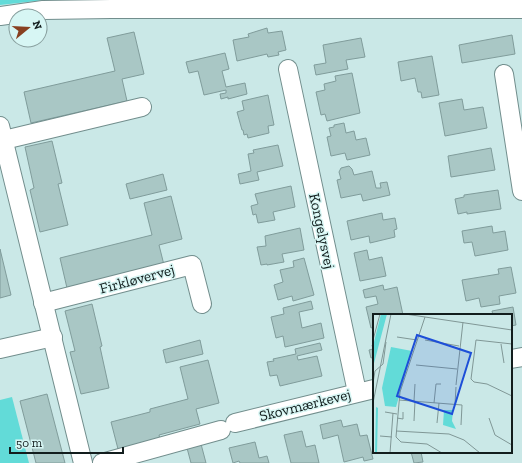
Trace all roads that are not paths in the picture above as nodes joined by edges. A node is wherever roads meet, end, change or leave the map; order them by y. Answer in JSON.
{"nodes":[{"id":1,"x":486,"y":5,"type":"edge"},
{"id":2,"x":522,"y":9,"type":"edge"},
{"id":3,"x":0,"y":16,"type":"edge"},
{"id":4,"x":288,"y":69,"type":"dead end"},
{"id":5,"x":504,"y":74,"type":"dead end"},
{"id":6,"x":142,"y":107,"type":"dead end"},
{"id":7,"x":2,"y":142,"type":"edge"},
{"id":8,"x":522,"y":191,"type":"edge"},
{"id":9,"x":43,"y":303,"type":"junction"},
{"id":10,"x":202,"y":304,"type":"dead end"},
{"id":11,"x":53,"y":337,"type":"junction"},
{"id":12,"x":0,"y":349,"type":"edge"},
{"id":13,"x":522,"y":357,"type":"edge"},
{"id":14,"x":512,"y":359,"type":"edge"},
{"id":15,"x":373,"y":389,"type":"edge"},
{"id":16,"x":356,"y":392,"type":"junction"},
{"id":17,"x":83,"y":463,"type":"edge"},
{"id":18,"x":102,"y":463,"type":"edge"}],
"edges":[{"from":1,"to":2,"type":"street"},
{"from":1,"to":3,"type":"street"},
{"from":4,"to":16,"type":"street","name":"Kongelysvej"},
{"from":5,"to":8,"type":"street"},
{"from":6,"to":7,"type":"street"},
{"from":7,"to":9,"type":"street"},
{"from":9,"to":10,"type":"street","name":"Firkløvervej"},
{"from":9,"to":11,"type":"street"},
{"from":11,"to":12,"type":"street"},
{"from":11,"to":17,"type":"street"},
{"from":13,"to":14,"type":"street"},
{"from":15,"to":16,"type":"street","name":"Skovmærkevej"},
{"from":16,"to":18,"type":"street","name":"Skovmærkevej"}]}
